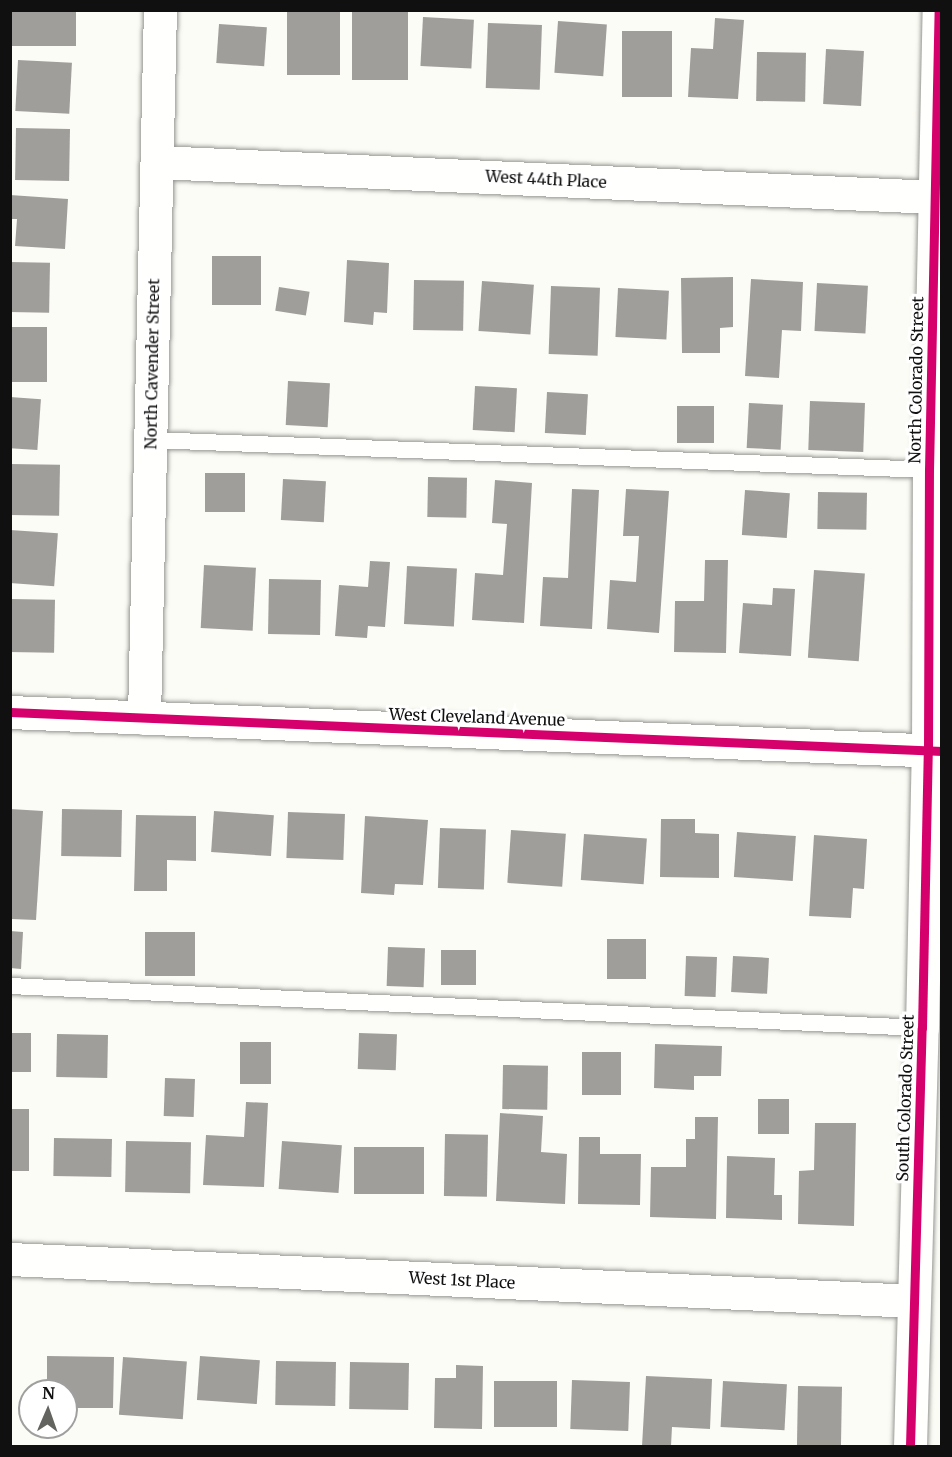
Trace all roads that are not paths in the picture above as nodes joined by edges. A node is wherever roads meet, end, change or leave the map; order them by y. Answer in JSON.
{"nodes":[{"id":1,"x":160,"y":10,"type":"edge"},
{"id":2,"x":939,"y":10,"type":"edge"},
{"id":3,"x":156,"y":162,"type":"junction"},
{"id":4,"x":935,"y":196,"type":"junction"},
{"id":5,"x":150,"y":440,"type":"junction"},
{"id":6,"x":929,"y":470,"type":"junction"},
{"id":7,"x":10,"y":712,"type":"edge"},
{"id":8,"x":144,"y":718,"type":"junction"},
{"id":9,"x":935,"y":751,"type":"edge"},
{"id":10,"x":10,"y":986,"type":"edge"},
{"id":11,"x":922,"y":1028,"type":"junction"},
{"id":12,"x":10,"y":1259,"type":"edge"},
{"id":13,"x":913,"y":1301,"type":"junction"},
{"id":14,"x":910,"y":1446,"type":"edge"}],
"edges":[{"from":1,"to":3,"type":"street","name":"North Cavender Street"},
{"from":2,"to":4,"type":"street","name":"North Colorado Street"},
{"from":3,"to":4,"type":"street","name":"West 44th Place"},
{"from":3,"to":5,"type":"street","name":"North Cavender Street"},
{"from":4,"to":6,"type":"street","name":"North Colorado Street"},
{"from":5,"to":6,"type":"lane"},
{"from":5,"to":8,"type":"street","name":"North Cavender Street"},
{"from":6,"to":9,"type":"street","name":"North Colorado Street"},
{"from":7,"to":8,"type":"street","name":"West Cleveland Avenue"},
{"from":8,"to":9,"type":"street","name":"West Cleveland Avenue"},
{"from":9,"to":11,"type":"street","name":"South Colorado Street"},
{"from":10,"to":11,"type":"lane"},
{"from":11,"to":13,"type":"street","name":"South Colorado Street"},
{"from":12,"to":13,"type":"street","name":"West 1st Place"},
{"from":13,"to":14,"type":"street","name":"South Colorado Street"}]}
